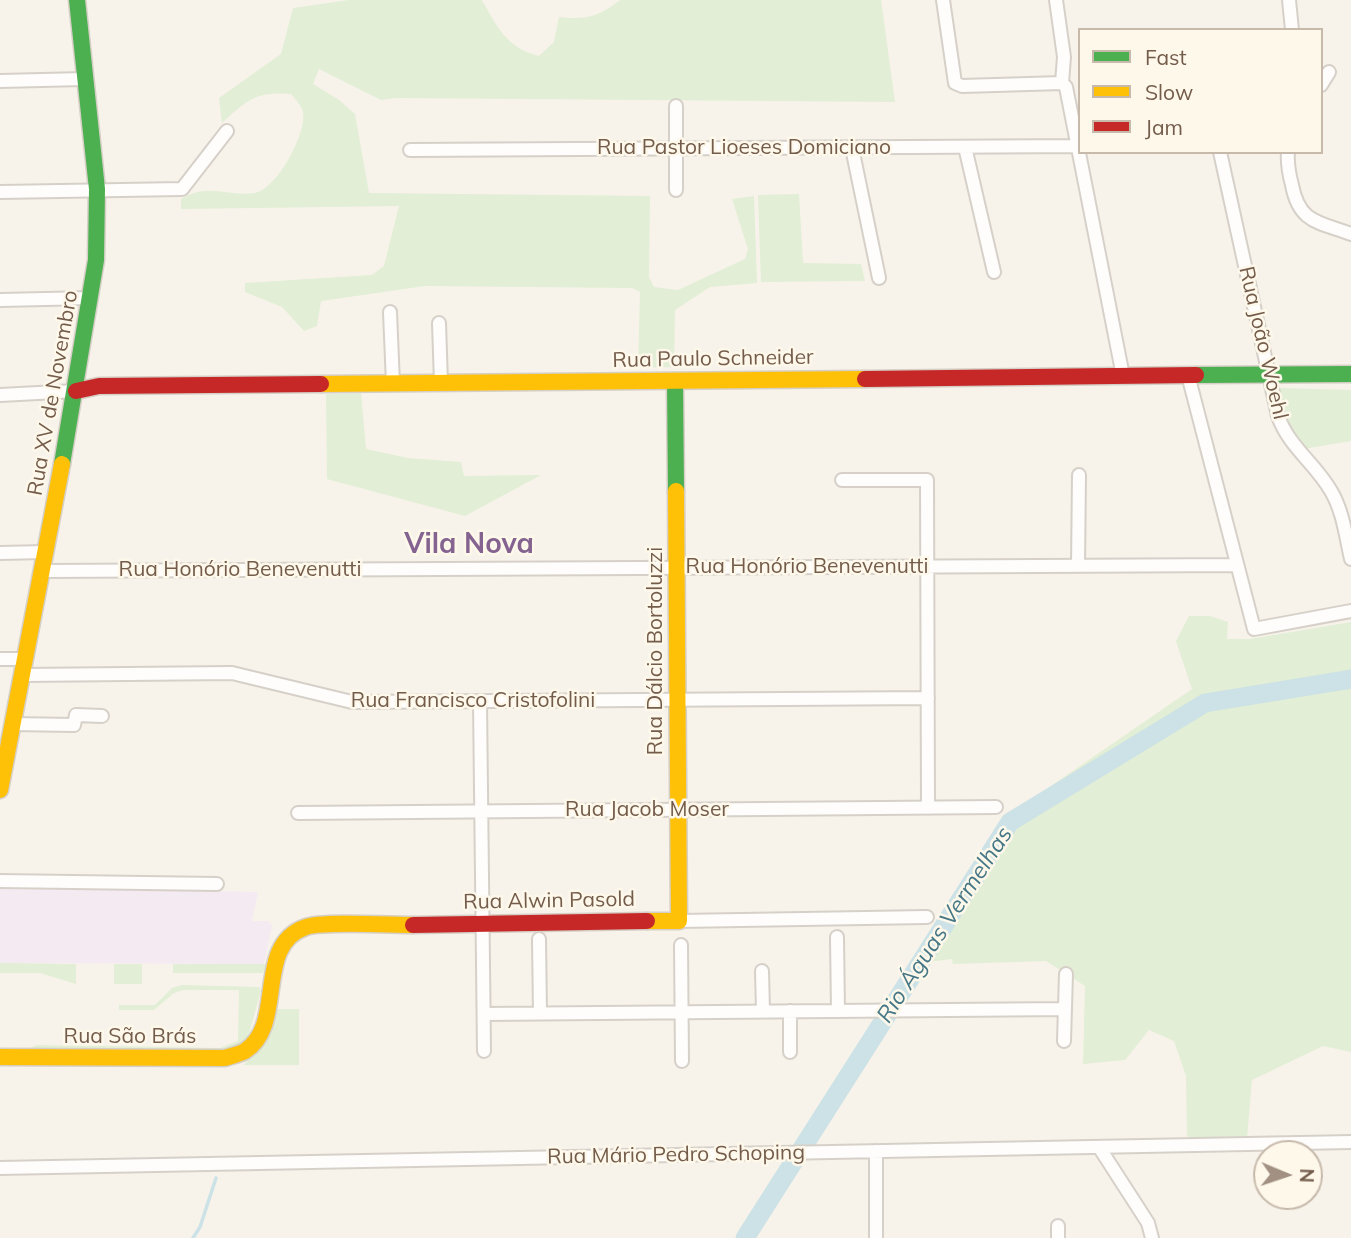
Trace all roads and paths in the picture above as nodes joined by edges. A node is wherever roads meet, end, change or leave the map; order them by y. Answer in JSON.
{"nodes":[{"id":1,"x":77,"y":0,"type":"edge"},
{"id":2,"x":943,"y":0,"type":"edge"},
{"id":3,"x":1056,"y":0,"type":"edge"},
{"id":4,"x":1289,"y":0,"type":"edge"},
{"id":5,"x":1292,"y":28,"type":"edge"},
{"id":6,"x":1329,"y":72,"type":"dead end"},
{"id":7,"x":84,"y":79,"type":"junction"},
{"id":8,"x":0,"y":82,"type":"edge"},
{"id":9,"x":1323,"y":82,"type":"edge"},
{"id":10,"x":1064,"y":85,"type":"junction"},
{"id":11,"x":676,"y":106,"type":"dead end"},
{"id":12,"x":227,"y":131,"type":"dead end"},
{"id":13,"x":1078,"y":146,"type":"joint"},
{"id":14,"x":964,"y":147,"type":"junction"},
{"id":15,"x":676,"y":148,"type":"junction"},
{"id":16,"x":852,"y":148,"type":"junction"},
{"id":17,"x":410,"y":150,"type":"dead end"},
{"id":18,"x":1080,"y":154,"type":"edge"},
{"id":19,"x":1220,"y":154,"type":"edge"},
{"id":20,"x":1288,"y":154,"type":"edge"},
{"id":21,"x":97,"y":189,"type":"junction"},
{"id":22,"x":676,"y":190,"type":"dead end"},
{"id":23,"x":0,"y":192,"type":"edge"},
{"id":24,"x":1351,"y":234,"type":"edge"},
{"id":25,"x":994,"y":272,"type":"dead end"},
{"id":26,"x":879,"y":278,"type":"dead end"},
{"id":27,"x":91,"y":298,"type":"junction"},
{"id":28,"x":0,"y":300,"type":"edge"},
{"id":29,"x":390,"y":312,"type":"dead end"},
{"id":30,"x":439,"y":323,"type":"dead end"},
{"id":31,"x":1267,"y":374,"type":"junction"},
{"id":32,"x":1351,"y":374,"type":"edge"},
{"id":33,"x":1188,"y":375,"type":"junction"},
{"id":34,"x":1123,"y":376,"type":"junction"},
{"id":35,"x":675,"y":381,"type":"junction"},
{"id":36,"x":393,"y":383,"type":"junction"},
{"id":37,"x":441,"y":383,"type":"junction"},
{"id":38,"x":76,"y":391,"type":"junction"},
{"id":39,"x":0,"y":395,"type":"edge"},
{"id":40,"x":1079,"y":475,"type":"dead end"},
{"id":41,"x":842,"y":480,"type":"dead end"},
{"id":42,"x":45,"y":552,"type":"junction"},
{"id":43,"x":0,"y":553,"type":"edge"},
{"id":44,"x":1351,"y":559,"type":"edge"},
{"id":45,"x":1237,"y":565,"type":"junction"},
{"id":46,"x":1078,"y":566,"type":"junction"},
{"id":47,"x":927,"y":567,"type":"junction"},
{"id":48,"x":676,"y":568,"type":"junction"},
{"id":49,"x":41,"y":571,"type":"junction"},
{"id":50,"x":1351,"y":611,"type":"edge"},
{"id":51,"x":0,"y":659,"type":"edge"},
{"id":52,"x":23,"y":667,"type":"junction"},
{"id":53,"x":928,"y":698,"type":"junction"},
{"id":54,"x":677,"y":700,"type":"junction"},
{"id":55,"x":480,"y":702,"type":"junction"},
{"id":56,"x":102,"y":716,"type":"dead end"},
{"id":57,"x":12,"y":724,"type":"junction"},
{"id":58,"x":0,"y":790,"type":"edge"},
{"id":59,"x":996,"y":807,"type":"dead end"},
{"id":60,"x":928,"y":808,"type":"junction"},
{"id":61,"x":678,"y":810,"type":"junction"},
{"id":62,"x":481,"y":811,"type":"junction"},
{"id":63,"x":298,"y":813,"type":"dead end"},
{"id":64,"x":0,"y":881,"type":"edge"},
{"id":65,"x":217,"y":884,"type":"dead end"},
{"id":66,"x":927,"y":917,"type":"dead end"},
{"id":67,"x":679,"y":920,"type":"junction"},
{"id":68,"x":482,"y":923,"type":"junction"},
{"id":69,"x":837,"y":937,"type":"dead end"},
{"id":70,"x":540,"y":939,"type":"dead end"},
{"id":71,"x":681,"y":945,"type":"dead end"},
{"id":72,"x":762,"y":971,"type":"dead end"},
{"id":73,"x":1066,"y":974,"type":"dead end"},
{"id":74,"x":1065,"y":1009,"type":"junction"},
{"id":75,"x":790,"y":1011,"type":"junction"},
{"id":76,"x":838,"y":1011,"type":"junction"},
{"id":77,"x":682,"y":1012,"type":"junction"},
{"id":78,"x":762,"y":1012,"type":"junction"},
{"id":79,"x":540,"y":1013,"type":"junction"},
{"id":80,"x":484,"y":1014,"type":"junction"},
{"id":81,"x":1064,"y":1041,"type":"dead end"},
{"id":82,"x":255,"y":1044,"type":"joint"},
{"id":83,"x":484,"y":1051,"type":"dead end"},
{"id":84,"x":790,"y":1052,"type":"dead end"},
{"id":85,"x":0,"y":1057,"type":"edge"},
{"id":86,"x":682,"y":1061,"type":"dead end"},
{"id":87,"x":1351,"y":1142,"type":"edge"},
{"id":88,"x":1099,"y":1147,"type":"junction"},
{"id":89,"x":876,"y":1151,"type":"junction"},
{"id":90,"x":0,"y":1168,"type":"edge"},
{"id":91,"x":876,"y":1238,"type":"edge"},
{"id":92,"x":1152,"y":1238,"type":"edge"}],
"edges":[{"from":1,"to":7,"type":"street","name":"Rua XV de Novembro"},
{"from":2,"to":10,"type":"street"},
{"from":3,"to":10,"type":"street"},
{"from":4,"to":5,"type":"street"},
{"from":6,"to":9,"type":"street"},
{"from":7,"to":8,"type":"street"},
{"from":7,"to":21,"type":"street","name":"Rua XV de Novembro"},
{"from":10,"to":13,"type":"street"},
{"from":11,"to":15,"type":"street"},
{"from":12,"to":21,"type":"street"},
{"from":13,"to":14,"type":"street","name":"Rua Pastor Lioeses Domiciano"},
{"from":14,"to":16,"type":"street","name":"Rua Pastor Lioeses Domiciano"},
{"from":14,"to":25,"type":"street"},
{"from":15,"to":16,"type":"street","name":"Rua Pastor Lioeses Domiciano"},
{"from":15,"to":17,"type":"street","name":"Rua Pastor Lioeses Domiciano"},
{"from":15,"to":22,"type":"street"},
{"from":16,"to":26,"type":"street"},
{"from":18,"to":34,"type":"street"},
{"from":19,"to":31,"type":"street","name":"Rua João Woehl"},
{"from":20,"to":24,"type":"street"},
{"from":21,"to":23,"type":"street"},
{"from":21,"to":27,"type":"street","name":"Rua XV de Novembro"},
{"from":27,"to":28,"type":"street"},
{"from":27,"to":38,"type":"street","name":"Rua XV de Novembro"},
{"from":29,"to":36,"type":"street"},
{"from":30,"to":37,"type":"street"},
{"from":31,"to":32,"type":"street","name":"Rua Paulo Schneider"},
{"from":31,"to":33,"type":"street","name":"Rua Paulo Schneider"},
{"from":31,"to":44,"type":"street","name":"Rua João Woehl"},
{"from":33,"to":34,"type":"street","name":"Rua Paulo Schneider"},
{"from":33,"to":45,"type":"street"},
{"from":34,"to":35,"type":"street","name":"Rua Paulo Schneider"},
{"from":35,"to":37,"type":"street","name":"Rua Paulo Schneider"},
{"from":35,"to":48,"type":"street","name":"Rua Dálcio Bortoluzzi"},
{"from":36,"to":37,"type":"street","name":"Rua Paulo Schneider"},
{"from":36,"to":38,"type":"street","name":"Rua Paulo Schneider"},
{"from":38,"to":39,"type":"street"},
{"from":38,"to":42,"type":"street","name":"Rua XV de Novembro"},
{"from":40,"to":46,"type":"street"},
{"from":41,"to":47,"type":"street"},
{"from":42,"to":43,"type":"street"},
{"from":42,"to":49,"type":"street","name":"Rua XV de Novembro"},
{"from":45,"to":46,"type":"street","name":"Rua Honório Benevenutti"},
{"from":45,"to":50,"type":"street"},
{"from":46,"to":47,"type":"street","name":"Rua Honório Benevenutti"},
{"from":47,"to":48,"type":"street","name":"Rua Honório Benevenutti"},
{"from":47,"to":53,"type":"street"},
{"from":48,"to":49,"type":"street","name":"Rua Honório Benevenutti"},
{"from":48,"to":54,"type":"street","name":"Rua Dálcio Bortoluzzi"},
{"from":49,"to":52,"type":"street","name":"Rua XV de Novembro"},
{"from":51,"to":52,"type":"street","name":"Rua Francisco Cristofolini"},
{"from":52,"to":55,"type":"street","name":"Rua Francisco Cristofolini"},
{"from":52,"to":57,"type":"street","name":"Rua XV de Novembro"},
{"from":53,"to":54,"type":"street","name":"Rua Francisco Cristofolini"},
{"from":53,"to":60,"type":"street"},
{"from":54,"to":55,"type":"street","name":"Rua Francisco Cristofolini"},
{"from":54,"to":61,"type":"street","name":"Rua Dálcio Bortoluzzi"},
{"from":55,"to":62,"type":"street"},
{"from":56,"to":57,"type":"street"},
{"from":57,"to":58,"type":"street","name":"Rua XV de Novembro"},
{"from":59,"to":60,"type":"street","name":"Rua Jacob Moser"},
{"from":60,"to":61,"type":"street","name":"Rua Jacob Moser"},
{"from":61,"to":62,"type":"street","name":"Rua Jacob Moser"},
{"from":61,"to":67,"type":"street","name":"Rua Dálcio Bortoluzzi"},
{"from":62,"to":63,"type":"street","name":"Rua Jacob Moser"},
{"from":62,"to":68,"type":"street"},
{"from":64,"to":65,"type":"street"},
{"from":66,"to":67,"type":"street","name":"Rua Alwin Pasold"},
{"from":67,"to":68,"type":"street","name":"Rua Alwin Pasold"},
{"from":68,"to":80,"type":"street"},
{"from":68,"to":82,"type":"street","name":"Rua Alwin Pasold"},
{"from":69,"to":76,"type":"street"},
{"from":70,"to":79,"type":"street"},
{"from":71,"to":77,"type":"street"},
{"from":72,"to":78,"type":"street"},
{"from":73,"to":74,"type":"street"},
{"from":74,"to":76,"type":"street"},
{"from":74,"to":81,"type":"street"},
{"from":75,"to":76,"type":"street"},
{"from":75,"to":78,"type":"street"},
{"from":75,"to":84,"type":"street"},
{"from":77,"to":78,"type":"street"},
{"from":77,"to":79,"type":"street"},
{"from":77,"to":86,"type":"street"},
{"from":79,"to":80,"type":"street"},
{"from":80,"to":83,"type":"street"},
{"from":82,"to":85,"type":"street","name":"Rua São Brás"},
{"from":87,"to":88,"type":"street","name":"Rua Mário Pedro Schoping"},
{"from":88,"to":89,"type":"street","name":"Rua Mário Pedro Schoping"},
{"from":88,"to":92,"type":"street"},
{"from":89,"to":90,"type":"street","name":"Rua Mário Pedro Schoping"},
{"from":89,"to":91,"type":"street"}]}
